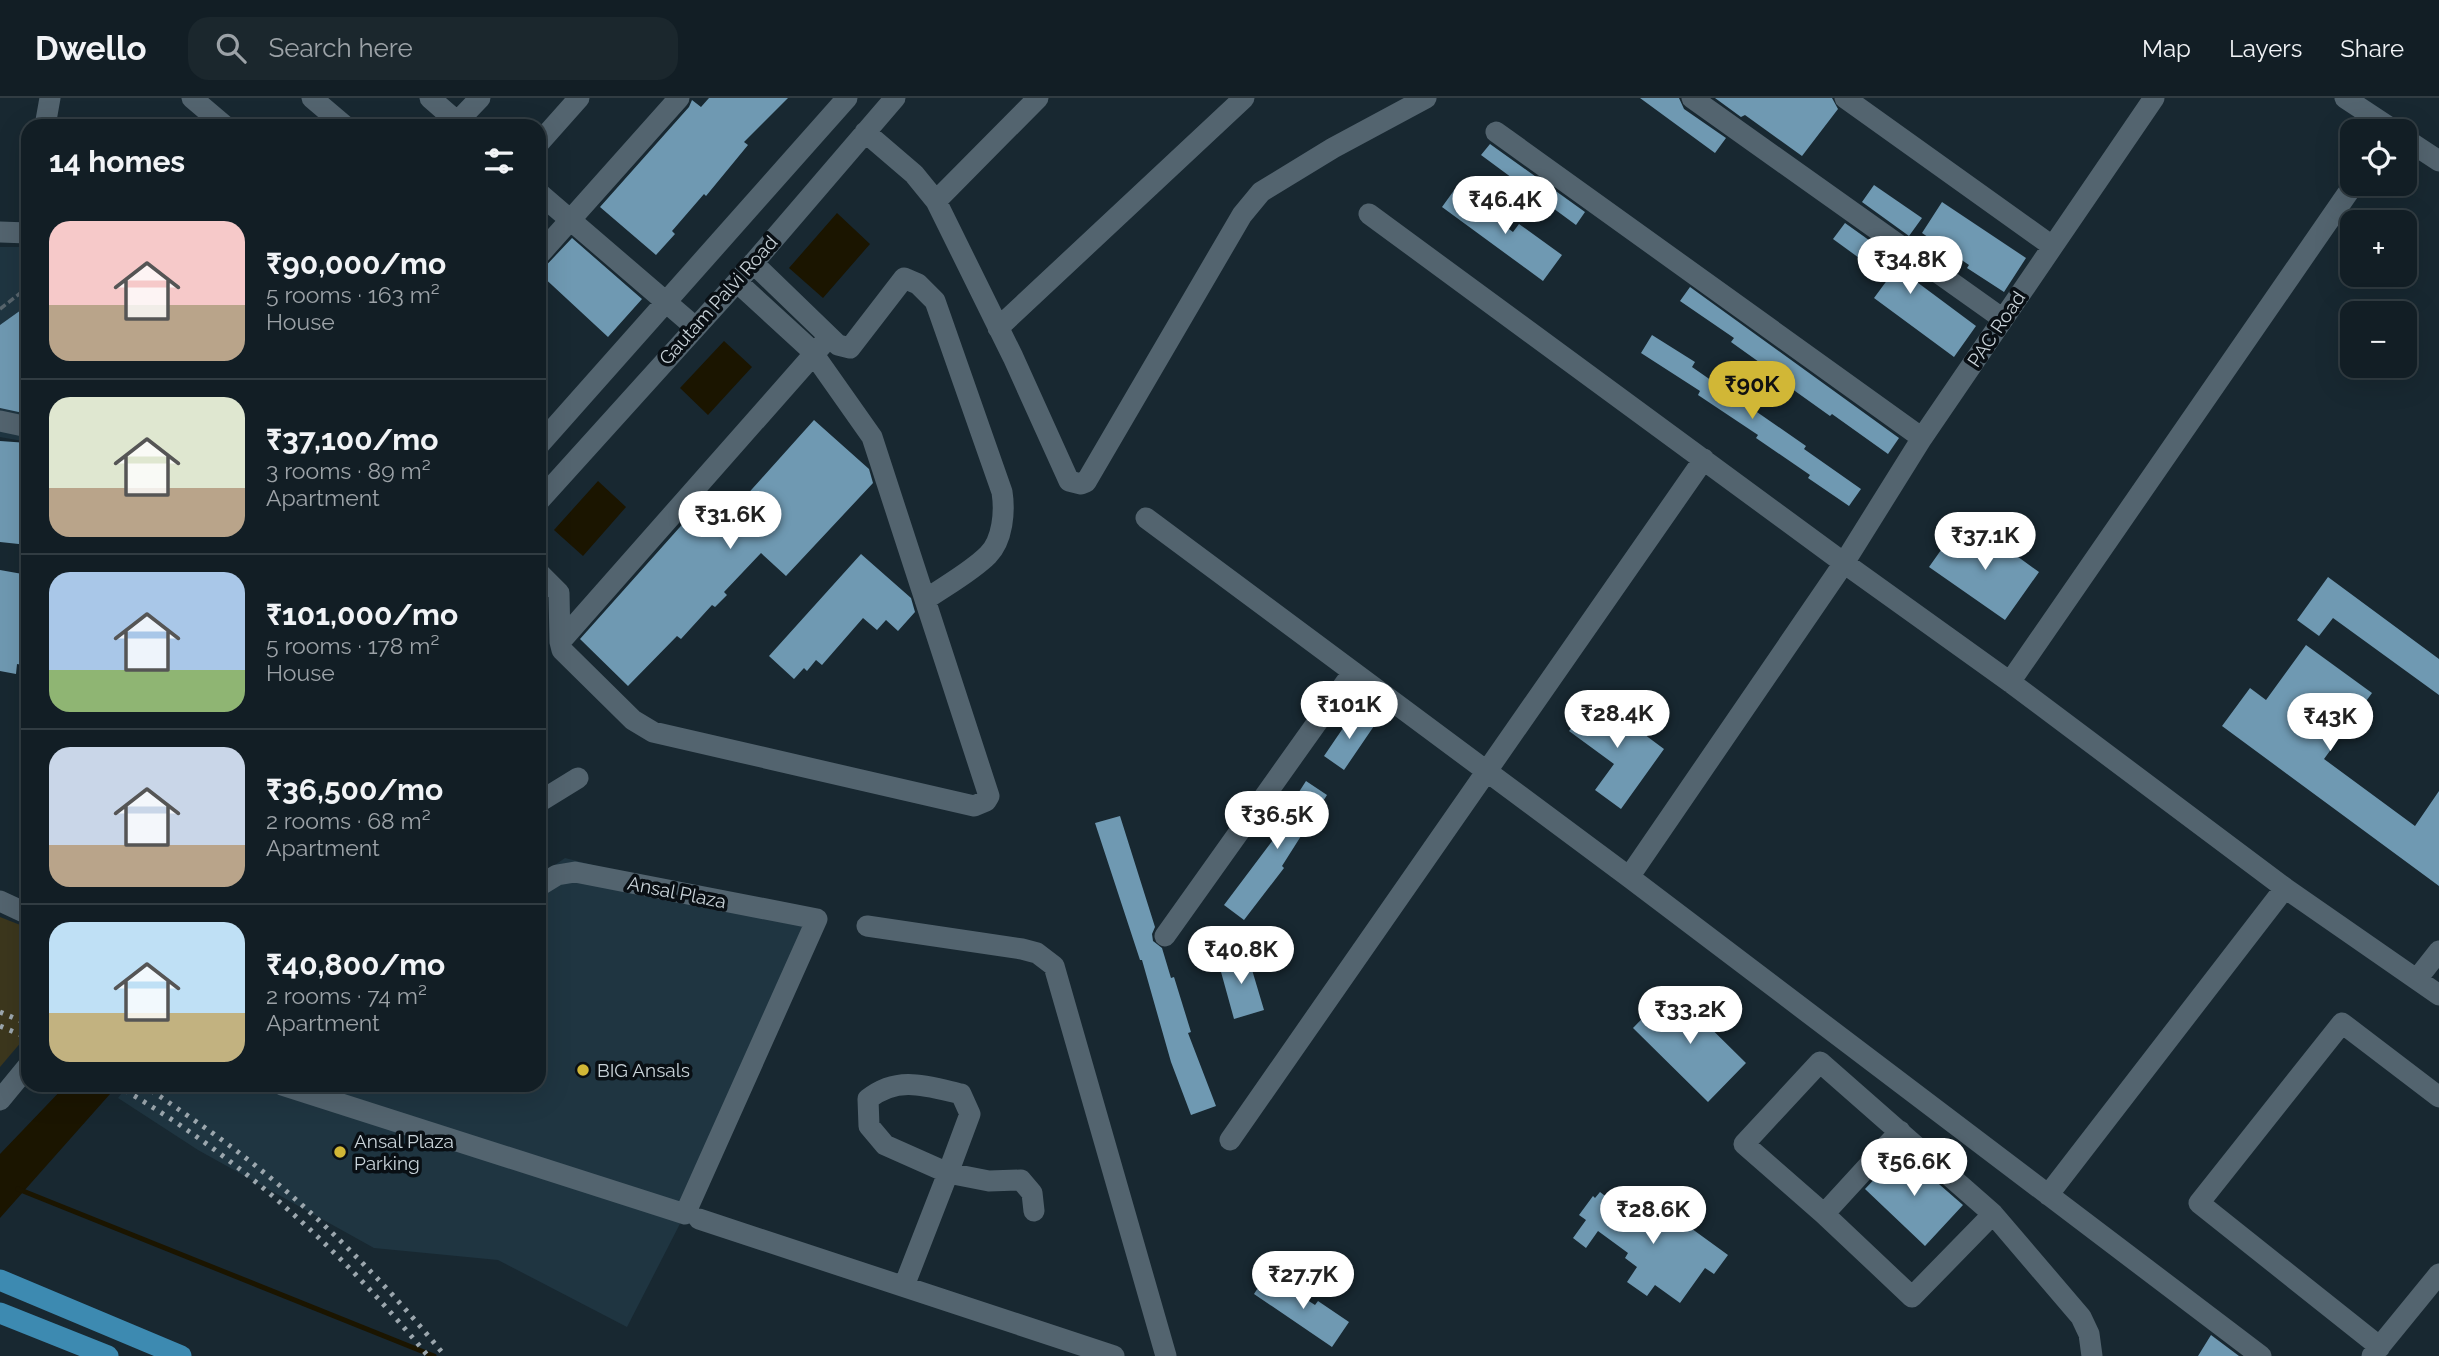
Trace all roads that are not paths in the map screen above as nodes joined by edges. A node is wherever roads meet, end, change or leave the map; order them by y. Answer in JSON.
{"nodes":[{"id":1,"x":50,"y":98,"type":"edge"},
{"id":2,"x":192,"y":98,"type":"edge"},
{"id":3,"x":312,"y":98,"type":"edge"},
{"id":4,"x":430,"y":98,"type":"edge"},
{"id":5,"x":480,"y":98,"type":"edge"},
{"id":6,"x":579,"y":98,"type":"edge"},
{"id":7,"x":679,"y":98,"type":"edge"},
{"id":8,"x":847,"y":98,"type":"edge"},
{"id":9,"x":895,"y":98,"type":"edge"},
{"id":10,"x":1038,"y":98,"type":"edge"},
{"id":11,"x":1244,"y":98,"type":"edge"},
{"id":12,"x":1426,"y":98,"type":"edge"},
{"id":13,"x":1692,"y":98,"type":"edge"},
{"id":14,"x":1844,"y":98,"type":"edge"},
{"id":15,"x":2345,"y":98,"type":"edge"},
{"id":16,"x":2152,"y":99,"type":"edge"},
{"id":17,"x":46,"y":119,"type":"edge"},
{"id":18,"x":217,"y":119,"type":"edge"},
{"id":19,"x":337,"y":119,"type":"edge"},
{"id":20,"x":454,"y":119,"type":"edge"},
{"id":21,"x":464,"y":119,"type":"edge"},
{"id":22,"x":2376,"y":119,"type":"edge"},
{"id":23,"x":865,"y":132,"type":"junction"},
{"id":24,"x":1496,"y":132,"type":"dead end"},
{"id":25,"x":546,"y":135,"type":"edge"},
{"id":26,"x":2417,"y":146,"type":"edge"},
{"id":27,"x":2439,"y":161,"type":"edge"},
{"id":28,"x":2346,"y":196,"type":"edge"},
{"id":29,"x":546,"y":199,"type":"edge"},
{"id":30,"x":936,"y":201,"type":"junction"},
{"id":31,"x":1369,"y":214,"type":"dead end"},
{"id":32,"x":570,"y":220,"type":"junction"},
{"id":33,"x":21,"y":230,"type":"edge"},
{"id":34,"x":0,"y":232,"type":"edge"},
{"id":35,"x":2052,"y":246,"type":"junction"},
{"id":36,"x":546,"y":247,"type":"edge"},
{"id":37,"x":753,"y":263,"type":"junction"},
{"id":38,"x":737,"y":282,"type":"junction"},
{"id":39,"x":665,"y":302,"type":"junction"},
{"id":40,"x":2003,"y":319,"type":"junction"},
{"id":41,"x":695,"y":327,"type":"junction"},
{"id":42,"x":998,"y":328,"type":"junction"},
{"id":43,"x":830,"y":337,"type":"junction"},
{"id":44,"x":814,"y":354,"type":"junction"},
{"id":45,"x":0,"y":421,"type":"edge"},
{"id":46,"x":21,"y":426,"type":"edge"},
{"id":47,"x":546,"y":437,"type":"edge"},
{"id":48,"x":1922,"y":438,"type":"junction"},
{"id":49,"x":1704,"y":459,"type":"junction"},
{"id":50,"x":546,"y":493,"type":"edge"},
{"id":51,"x":1146,"y":518,"type":"dead end"},
{"id":52,"x":1844,"y":563,"type":"junction"},
{"id":53,"x":546,"y":580,"type":"edge"},
{"id":54,"x":925,"y":600,"type":"junction"},
{"id":55,"x":560,"y":642,"type":"junction"},
{"id":56,"x":1353,"y":672,"type":"junction"},
{"id":57,"x":2010,"y":682,"type":"junction"},
{"id":58,"x":1487,"y":771,"type":"junction"},
{"id":59,"x":578,"y":778,"type":"dead end"},
{"id":60,"x":546,"y":798,"type":"edge"},
{"id":61,"x":1629,"y":877,"type":"junction"},
{"id":62,"x":546,"y":882,"type":"edge"},
{"id":63,"x":2285,"y":888,"type":"junction"},
{"id":64,"x":0,"y":901,"type":"edge"},
{"id":65,"x":21,"y":911,"type":"edge"},
{"id":66,"x":867,"y":926,"type":"dead end"},
{"id":67,"x":1165,"y":936,"type":"dead end"},
{"id":68,"x":2439,"y":951,"type":"edge"},
{"id":69,"x":2417,"y":979,"type":"junction"},
{"id":70,"x":2439,"y":995,"type":"edge"},
{"id":71,"x":21,"y":1074,"type":"edge"},
{"id":72,"x":304,"y":1092,"type":"edge"},
{"id":73,"x":2439,"y":1097,"type":"edge"},
{"id":74,"x":0,"y":1100,"type":"edge"},
{"id":75,"x":1900,"y":1131,"type":"junction"},
{"id":76,"x":1230,"y":1140,"type":"dead end"},
{"id":77,"x":948,"y":1173,"type":"junction"},
{"id":78,"x":2048,"y":1195,"type":"junction"},
{"id":79,"x":1034,"y":1211,"type":"dead end"},
{"id":80,"x":1824,"y":1214,"type":"junction"},
{"id":81,"x":1993,"y":1214,"type":"junction"},
{"id":82,"x":699,"y":1219,"type":"dead end"},
{"id":83,"x":2439,"y":1274,"type":"edge"},
{"id":84,"x":0,"y":1280,"type":"edge"},
{"id":85,"x":904,"y":1286,"type":"junction"},
{"id":86,"x":0,"y":1313,"type":"edge"},
{"id":87,"x":2376,"y":1351,"type":"edge"},
{"id":88,"x":107,"y":1356,"type":"edge"},
{"id":89,"x":181,"y":1356,"type":"edge"},
{"id":90,"x":1114,"y":1356,"type":"edge"},
{"id":91,"x":1166,"y":1356,"type":"edge"},
{"id":92,"x":2092,"y":1356,"type":"edge"},
{"id":93,"x":2262,"y":1356,"type":"edge"}],
"edges":[{"from":1,"to":17,"type":"street"},
{"from":2,"to":18,"type":"street"},
{"from":3,"to":19,"type":"street"},
{"from":4,"to":20,"type":"street"},
{"from":5,"to":21,"type":"street"},
{"from":6,"to":25,"type":"street"},
{"from":7,"to":32,"type":"street"},
{"from":8,"to":39,"type":"street","name":"Gautam Palvi Road"},
{"from":9,"to":23,"type":"street","name":"Gautam Palvi Road"},
{"from":10,"to":30,"type":"street"},
{"from":11,"to":42,"type":"street"},
{"from":12,"to":42,"type":"street"},
{"from":13,"to":40,"type":"street"},
{"from":14,"to":35,"type":"street"},
{"from":15,"to":22,"type":"street"},
{"from":16,"to":35,"type":"street","name":"PAC Road"},
{"from":23,"to":30,"type":"street"},
{"from":23,"to":37,"type":"street","name":"Gautam Palvi Road"},
{"from":24,"to":48,"type":"street"},
{"from":26,"to":27,"type":"street"},
{"from":28,"to":57,"type":"street"},
{"from":29,"to":32,"type":"street"},
{"from":30,"to":42,"type":"street"},
{"from":31,"to":49,"type":"street"},
{"from":32,"to":36,"type":"street"},
{"from":32,"to":39,"type":"street"},
{"from":33,"to":34,"type":"street"},
{"from":35,"to":40,"type":"street","name":"PAC Road"},
{"from":37,"to":38,"type":"street","name":"Gautam Palvi Road"},
{"from":37,"to":43,"type":"street"},
{"from":38,"to":41,"type":"street","name":"Gautam Palvi Road"},
{"from":38,"to":44,"type":"street"},
{"from":39,"to":41,"type":"street"},
{"from":39,"to":47,"type":"street","name":"Gautam Palvi Road"},
{"from":40,"to":48,"type":"street","name":"PAC Road"},
{"from":41,"to":50,"type":"street","name":"Gautam Palvi Road"},
{"from":43,"to":44,"type":"street"},
{"from":43,"to":54,"type":"street"},
{"from":44,"to":54,"type":"street"},
{"from":44,"to":55,"type":"street"},
{"from":45,"to":46,"type":"street"},
{"from":48,"to":52,"type":"street","name":"PAC Road"},
{"from":49,"to":52,"type":"street"},
{"from":49,"to":58,"type":"street"},
{"from":51,"to":56,"type":"street"},
{"from":52,"to":57,"type":"street"},
{"from":52,"to":61,"type":"street","name":"PAC Road"},
{"from":53,"to":55,"type":"street"},
{"from":54,"to":55,"type":"street"},
{"from":56,"to":58,"type":"street"},
{"from":56,"to":67,"type":"street"},
{"from":57,"to":63,"type":"street"},
{"from":58,"to":61,"type":"street"},
{"from":58,"to":76,"type":"street"},
{"from":59,"to":60,"type":"street"},
{"from":61,"to":78,"type":"street"},
{"from":62,"to":72,"type":"street","name":"Ansal Plaza"},
{"from":63,"to":69,"type":"street"},
{"from":63,"to":78,"type":"street"},
{"from":64,"to":65,"type":"street"},
{"from":66,"to":91,"type":"street"},
{"from":68,"to":69,"type":"street"},
{"from":69,"to":70,"type":"street"},
{"from":71,"to":74,"type":"street"},
{"from":73,"to":87,"type":"street"},
{"from":75,"to":80,"type":"street"},
{"from":75,"to":80,"type":"street"},
{"from":75,"to":81,"type":"street"},
{"from":77,"to":77,"type":"street"},
{"from":77,"to":79,"type":"street"},
{"from":77,"to":85,"type":"street"},
{"from":78,"to":93,"type":"street"},
{"from":80,"to":81,"type":"street"},
{"from":81,"to":92,"type":"street"},
{"from":82,"to":85,"type":"street"},
{"from":83,"to":87,"type":"street"},
{"from":84,"to":89,"type":"main road"},
{"from":85,"to":90,"type":"street"},
{"from":86,"to":88,"type":"main road"}]}
